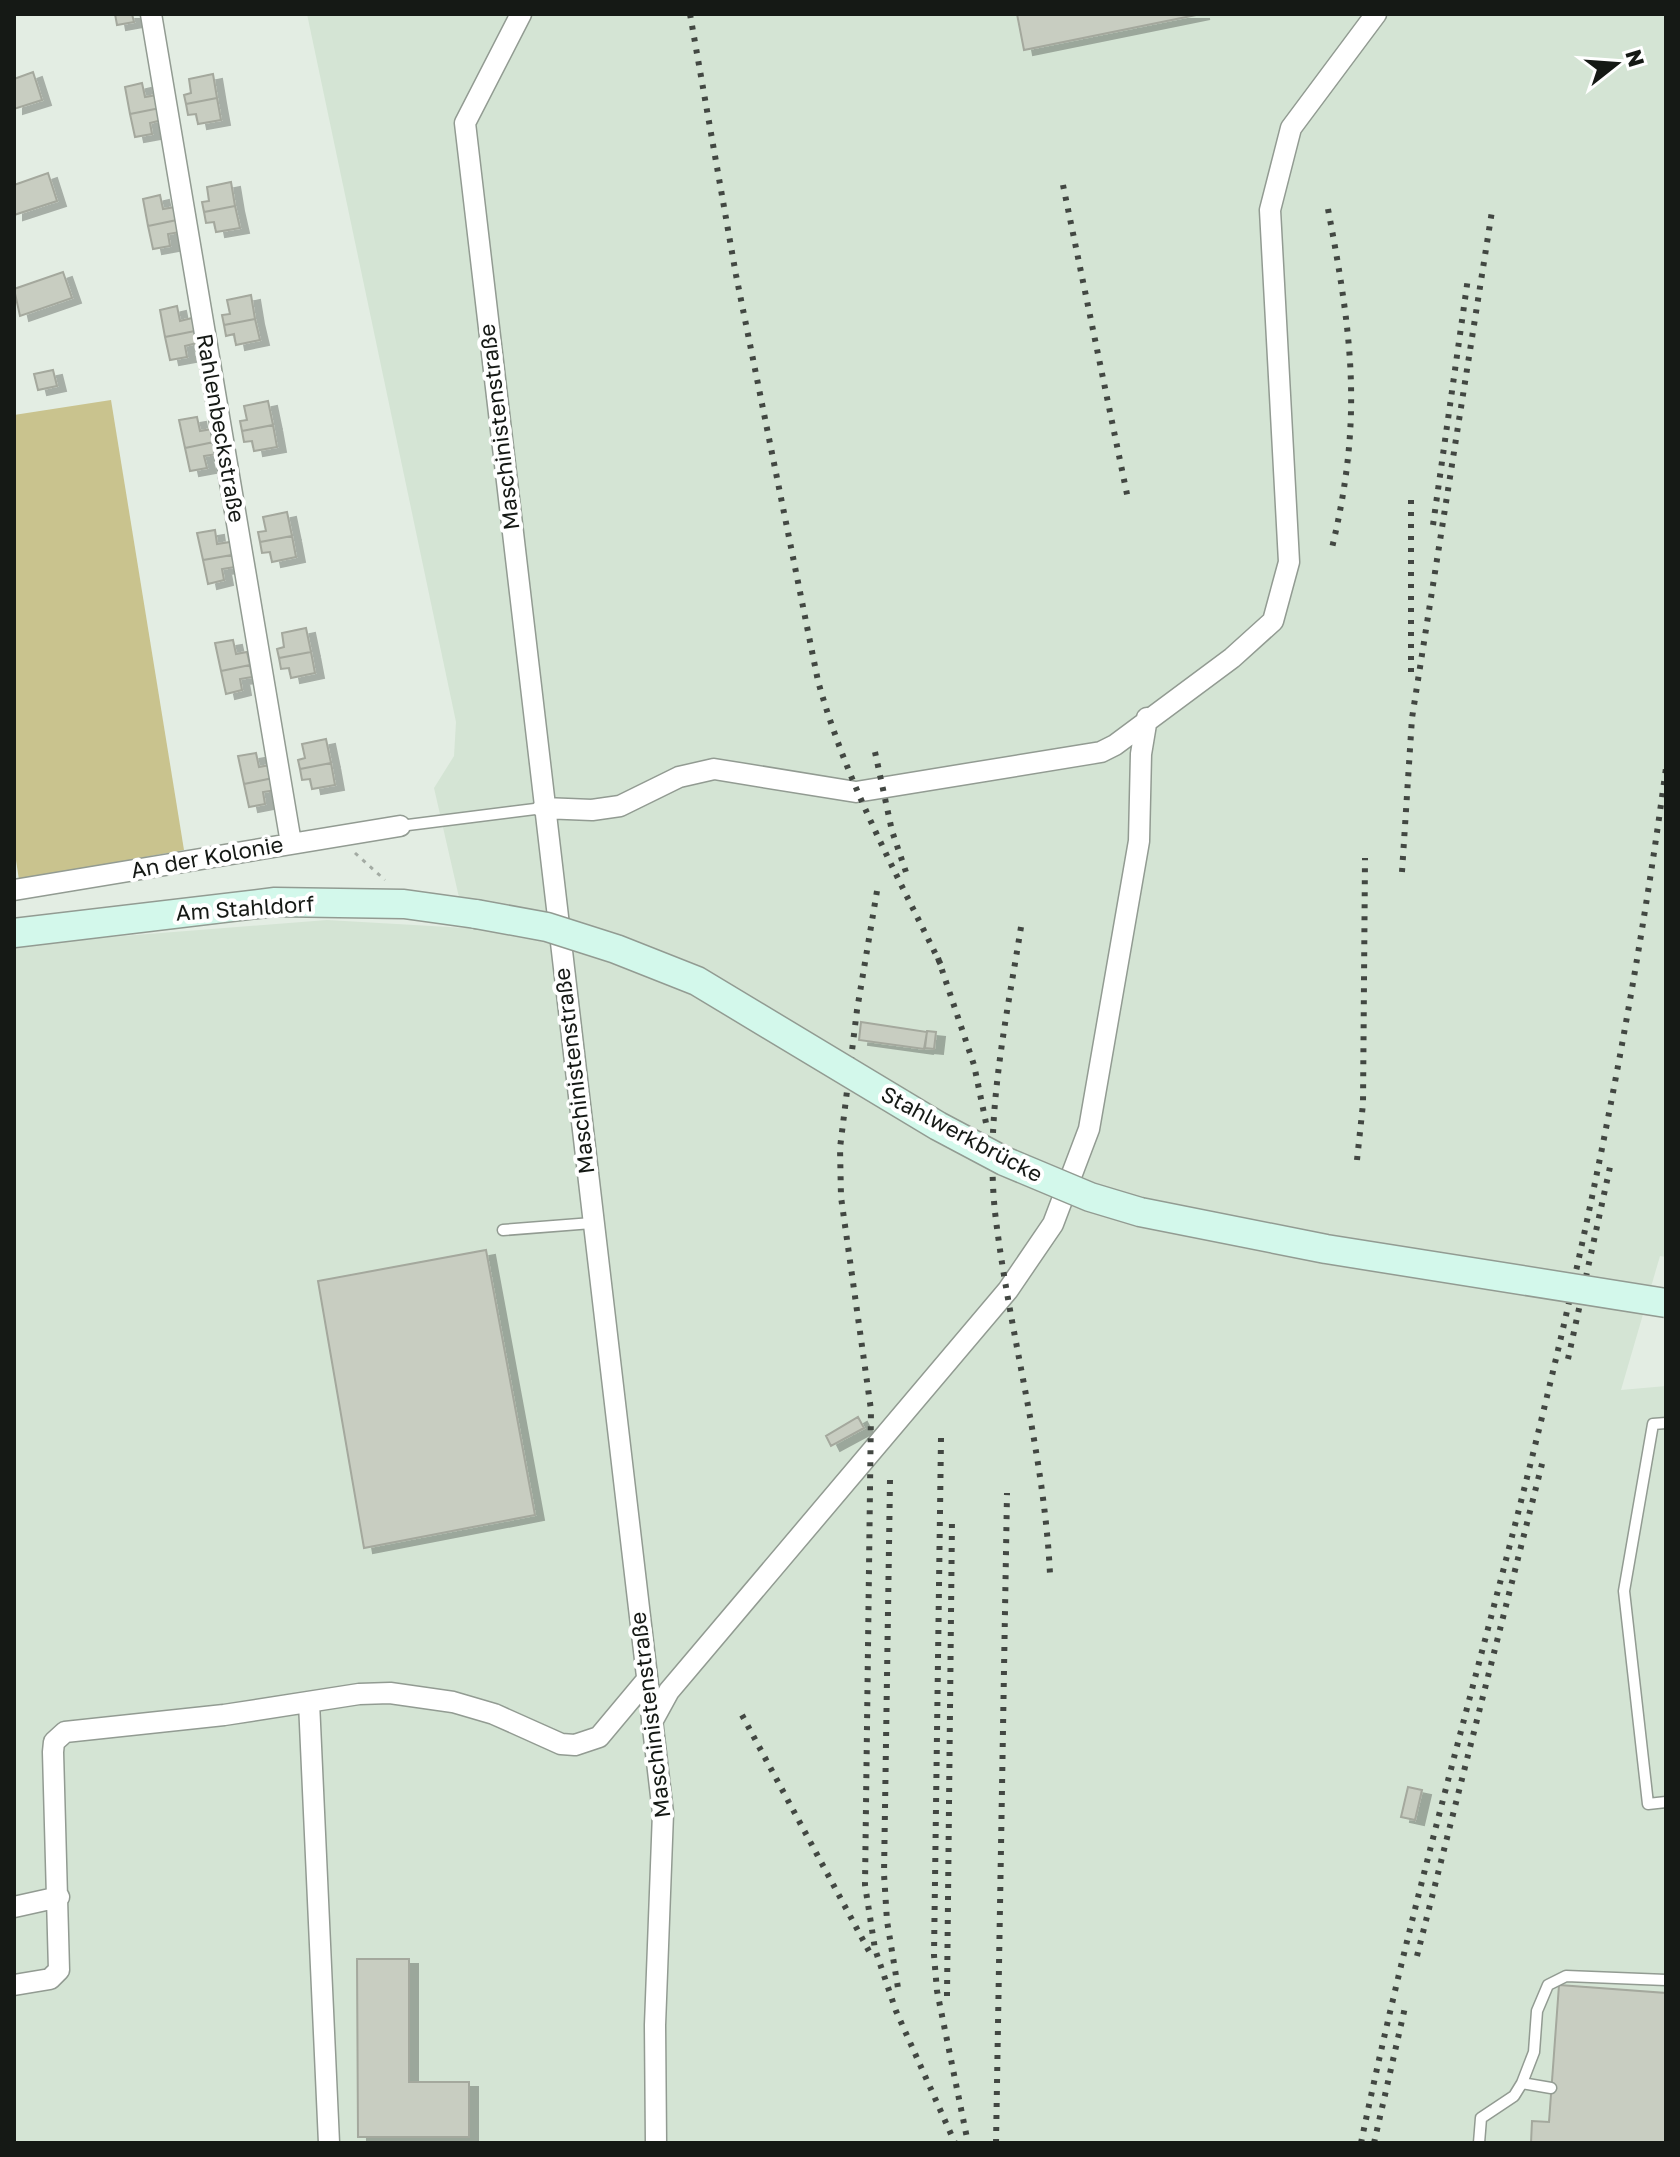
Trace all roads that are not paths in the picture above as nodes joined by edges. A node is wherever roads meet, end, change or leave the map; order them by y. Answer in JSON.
{"nodes":[{"id":1,"x":151,"y":14,"type":"edge"},
{"id":2,"x":521,"y":14,"type":"edge"},
{"id":3,"x":1376,"y":14,"type":"edge"},
{"id":4,"x":1147,"y":718,"type":"junction"},
{"id":5,"x":543,"y":808,"type":"junction"},
{"id":6,"x":400,"y":826,"type":"joint"},
{"id":7,"x":291,"y":843,"type":"junction"},
{"id":8,"x":14,"y":890,"type":"edge"},
{"id":9,"x":476,"y":914,"type":"joint"},
{"id":10,"x":14,"y":933,"type":"edge"},
{"id":11,"x":592,"y":1223,"type":"junction"},
{"id":12,"x":503,"y":1230,"type":"dead end"},
{"id":13,"x":1666,"y":1303,"type":"edge"},
{"id":14,"x":1666,"y":1423,"type":"edge"},
{"id":15,"x":645,"y":1682,"type":"junction"},
{"id":16,"x":309,"y":1702,"type":"junction"},
{"id":17,"x":652,"y":1722,"type":"junction"},
{"id":18,"x":1666,"y":1802,"type":"edge"},
{"id":19,"x":59,"y":1897,"type":"junction"},
{"id":20,"x":14,"y":1907,"type":"edge"},
{"id":21,"x":1666,"y":1980,"type":"edge"},
{"id":22,"x":14,"y":1985,"type":"edge"},
{"id":23,"x":1522,"y":2083,"type":"junction"},
{"id":24,"x":1551,"y":2088,"type":"dead end"},
{"id":25,"x":329,"y":2143,"type":"edge"},
{"id":26,"x":656,"y":2143,"type":"edge"},
{"id":27,"x":1479,"y":2143,"type":"edge"}],
"edges":[{"from":1,"to":7,"type":"street","name":"Rahlenbeckstraße"},
{"from":2,"to":5,"type":"street","name":"Maschinistenstraße"},
{"from":3,"to":4,"type":"street"},
{"from":4,"to":5,"type":"street"},
{"from":4,"to":17,"type":"street"},
{"from":5,"to":6,"type":"lane"},
{"from":5,"to":11,"type":"street","name":"Maschinistenstraße"},
{"from":6,"to":7,"type":"street","name":"An der Kolonie"},
{"from":7,"to":8,"type":"street","name":"An der Kolonie"},
{"from":9,"to":10,"type":"main road","name":"Am Stahldorf"},
{"from":9,"to":13,"type":"main road","name":"Stahlwerkbrücke","bridge":true},
{"from":11,"to":12,"type":"lane"},
{"from":11,"to":15,"type":"street","name":"Maschinistenstraße"},
{"from":14,"to":18,"type":"lane"},
{"from":15,"to":16,"type":"street"},
{"from":15,"to":17,"type":"street","name":"Maschinistenstraße"},
{"from":16,"to":19,"type":"street"},
{"from":16,"to":25,"type":"street"},
{"from":17,"to":26,"type":"street","name":"Maschinistenstraße"},
{"from":19,"to":20,"type":"street"},
{"from":19,"to":22,"type":"street"},
{"from":21,"to":23,"type":"lane"},
{"from":23,"to":24,"type":"lane"},
{"from":23,"to":27,"type":"lane"}]}
